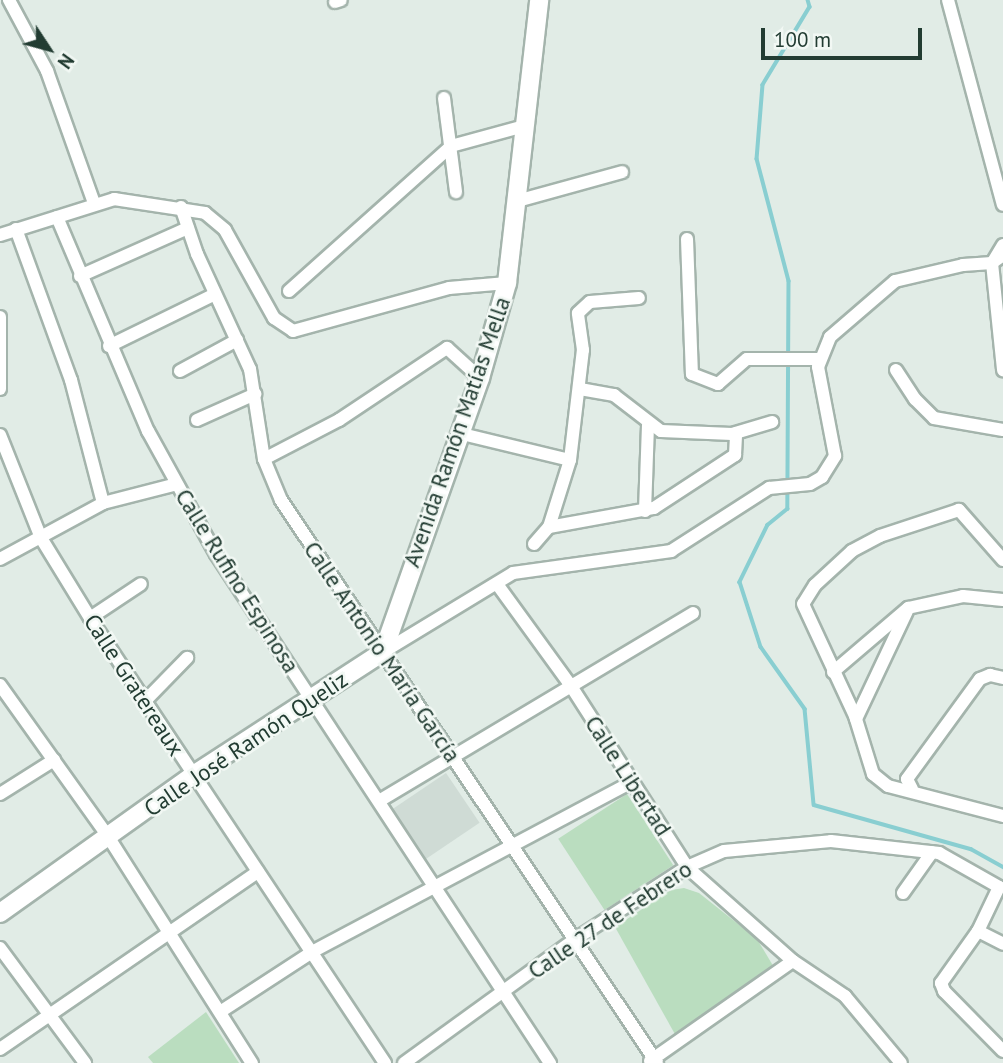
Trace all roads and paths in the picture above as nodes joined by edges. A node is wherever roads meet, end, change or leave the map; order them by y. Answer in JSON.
{"nodes":[{"id":1,"x":9,"y":0,"type":"edge"},
{"id":2,"x":539,"y":0,"type":"edge"},
{"id":3,"x":948,"y":0,"type":"edge"},
{"id":4,"x":444,"y":98,"type":"dead end"},
{"id":5,"x":524,"y":126,"type":"junction"},
{"id":6,"x":451,"y":146,"type":"junction"},
{"id":7,"x":622,"y":172,"type":"dead end"},
{"id":8,"x":456,"y":192,"type":"dead end"},
{"id":9,"x":517,"y":201,"type":"junction"},
{"id":10,"x":94,"y":203,"type":"junction"},
{"id":11,"x":1003,"y":205,"type":"edge"},
{"id":12,"x":181,"y":207,"type":"junction"},
{"id":13,"x":57,"y":217,"type":"junction"},
{"id":14,"x":188,"y":228,"type":"junction"},
{"id":15,"x":16,"y":229,"type":"junction"},
{"id":16,"x":0,"y":235,"type":"edge"},
{"id":17,"x":687,"y":239,"type":"dead end"},
{"id":18,"x":1003,"y":244,"type":"edge"},
{"id":19,"x":1003,"y":255,"type":"edge"},
{"id":20,"x":992,"y":263,"type":"junction"},
{"id":21,"x":80,"y":276,"type":"junction"},
{"id":22,"x":507,"y":283,"type":"junction"},
{"id":23,"x":289,"y":291,"type":"dead end"},
{"id":24,"x":215,"y":294,"type":"junction"},
{"id":25,"x":639,"y":298,"type":"dead end"},
{"id":26,"x":0,"y":317,"type":"edge"},
{"id":27,"x":237,"y":340,"type":"junction"},
{"id":28,"x":109,"y":346,"type":"junction"},
{"id":29,"x":820,"y":359,"type":"junction"},
{"id":30,"x":896,"y":369,"type":"dead end"},
{"id":31,"x":1003,"y":370,"type":"edge"},
{"id":32,"x":180,"y":371,"type":"dead end"},
{"id":33,"x":480,"y":378,"type":"junction"},
{"id":34,"x":0,"y":389,"type":"edge"},
{"id":35,"x":580,"y":389,"type":"junction"},
{"id":36,"x":255,"y":394,"type":"junction"},
{"id":37,"x":197,"y":420,"type":"dead end"},
{"id":38,"x":772,"y":422,"type":"dead end"},
{"id":39,"x":648,"y":425,"type":"junction"},
{"id":40,"x":1003,"y":430,"type":"edge"},
{"id":41,"x":458,"y":433,"type":"junction"},
{"id":42,"x":736,"y":433,"type":"junction"},
{"id":43,"x":0,"y":435,"type":"edge"},
{"id":44,"x":264,"y":458,"type":"junction"},
{"id":45,"x":570,"y":460,"type":"junction"},
{"id":46,"x":177,"y":484,"type":"junction"},
{"id":47,"x":103,"y":503,"type":"junction"},
{"id":48,"x":645,"y":511,"type":"junction"},
{"id":49,"x":549,"y":527,"type":"junction"},
{"id":50,"x":41,"y":538,"type":"junction"},
{"id":51,"x":534,"y":544,"type":"dead end"},
{"id":52,"x":0,"y":559,"type":"edge"},
{"id":53,"x":1003,"y":560,"type":"edge"},
{"id":54,"x":141,"y":584,"type":"dead end"},
{"id":55,"x":497,"y":584,"type":"junction"},
{"id":56,"x":1003,"y":600,"type":"edge"},
{"id":57,"x":908,"y":608,"type":"junction"},
{"id":58,"x":693,"y":613,"type":"dead end"},
{"id":59,"x":90,"y":618,"type":"junction"},
{"id":60,"x":383,"y":652,"type":"junction"},
{"id":61,"x":187,"y":658,"type":"dead end"},
{"id":62,"x":833,"y":672,"type":"junction"},
{"id":63,"x":1003,"y":678,"type":"edge"},
{"id":64,"x":569,"y":683,"type":"junction"},
{"id":65,"x":0,"y":685,"type":"edge"},
{"id":66,"x":311,"y":698,"type":"junction"},
{"id":67,"x":144,"y":702,"type":"junction"},
{"id":68,"x":856,"y":719,"type":"junction"},
{"id":69,"x":452,"y":758,"type":"junction"},
{"id":70,"x":54,"y":760,"type":"junction"},
{"id":71,"x":192,"y":776,"type":"junction"},
{"id":72,"x":632,"y":782,"type":"junction"},
{"id":73,"x":912,"y":789,"type":"junction"},
{"id":74,"x":0,"y":794,"type":"edge"},
{"id":75,"x":379,"y":801,"type":"junction"},
{"id":76,"x":1003,"y":816,"type":"edge"},
{"id":77,"x":109,"y":838,"type":"junction"},
{"id":78,"x":511,"y":848,"type":"junction"},
{"id":79,"x":932,"y":852,"type":"junction"},
{"id":80,"x":687,"y":867,"type":"junction"},
{"id":81,"x":258,"y":872,"type":"junction"},
{"id":82,"x":437,"y":887,"type":"junction"},
{"id":83,"x":903,"y":893,"type":"dead end"},
{"id":84,"x":0,"y":913,"type":"edge"},
{"id":85,"x":978,"y":931,"type":"junction"},
{"id":86,"x":168,"y":932,"type":"junction"},
{"id":87,"x":575,"y":940,"type":"junction"},
{"id":88,"x":1003,"y":944,"type":"edge"},
{"id":89,"x":0,"y":947,"type":"edge"},
{"id":90,"x":312,"y":952,"type":"junction"},
{"id":91,"x":793,"y":961,"type":"junction"},
{"id":92,"x":504,"y":992,"type":"junction"},
{"id":93,"x":220,"y":1013,"type":"junction"},
{"id":94,"x":49,"y":1015,"type":"junction"},
{"id":95,"x":0,"y":1049,"type":"edge"},
{"id":96,"x":1003,"y":1051,"type":"edge"},
{"id":97,"x":653,"y":1061,"type":"edge"},
{"id":98,"x":896,"y":1061,"type":"edge"},
{"id":99,"x":85,"y":1063,"type":"edge"},
{"id":100,"x":252,"y":1063,"type":"edge"},
{"id":101,"x":385,"y":1063,"type":"edge"},
{"id":102,"x":404,"y":1063,"type":"edge"},
{"id":103,"x":550,"y":1063,"type":"edge"}],
"edges":[{"from":1,"to":10,"type":"street"},
{"from":2,"to":5,"type":"street","name":"Avenida Ramón Matías Mella"},
{"from":3,"to":11,"type":"street"},
{"from":4,"to":6,"type":"street"},
{"from":5,"to":6,"type":"street"},
{"from":5,"to":9,"type":"street","name":"Avenida Ramón Matías Mella"},
{"from":6,"to":8,"type":"street"},
{"from":6,"to":23,"type":"street"},
{"from":7,"to":9,"type":"street"},
{"from":9,"to":22,"type":"street","name":"Avenida Ramón Matías Mella"},
{"from":10,"to":12,"type":"street"},
{"from":10,"to":13,"type":"street"},
{"from":12,"to":14,"type":"street","name":"Calle Antonio María García"},
{"from":12,"to":22,"type":"street"},
{"from":13,"to":15,"type":"street"},
{"from":13,"to":21,"type":"street","name":"Calle Rufino Espinosa"},
{"from":14,"to":21,"type":"street"},
{"from":14,"to":24,"type":"street","name":"Calle Antonio María García"},
{"from":15,"to":16,"type":"street"},
{"from":15,"to":47,"type":"street"},
{"from":17,"to":29,"type":"street"},
{"from":18,"to":20,"type":"street"},
{"from":19,"to":20,"type":"street"},
{"from":20,"to":29,"type":"street"},
{"from":20,"to":31,"type":"street"},
{"from":21,"to":28,"type":"street","name":"Calle Rufino Espinosa"},
{"from":22,"to":33,"type":"street","name":"Avenida Ramón Matías Mella"},
{"from":24,"to":27,"type":"street","name":"Calle Antonio María García"},
{"from":24,"to":28,"type":"street"},
{"from":25,"to":35,"type":"street"},
{"from":26,"to":34,"type":"street"},
{"from":27,"to":32,"type":"street"},
{"from":27,"to":36,"type":"street","name":"Calle Antonio María García"},
{"from":28,"to":46,"type":"street","name":"Calle Rufino Espinosa"},
{"from":29,"to":55,"type":"street","name":"Calle José Ramón Queliz"},
{"from":30,"to":40,"type":"street"},
{"from":33,"to":41,"type":"street","name":"Avenida Ramón Matías Mella"},
{"from":33,"to":44,"type":"street"},
{"from":35,"to":39,"type":"street"},
{"from":35,"to":45,"type":"street"},
{"from":36,"to":37,"type":"street"},
{"from":36,"to":44,"type":"street","name":"Calle Antonio María García"},
{"from":38,"to":42,"type":"street"},
{"from":39,"to":42,"type":"street"},
{"from":39,"to":48,"type":"street"},
{"from":41,"to":45,"type":"street"},
{"from":41,"to":60,"type":"street","name":"Avenida Ramón Matías Mella"},
{"from":42,"to":48,"type":"street"},
{"from":43,"to":50,"type":"street","name":"Calle Gratereaux"},
{"from":44,"to":60,"type":"street","name":"Calle Antonio María García"},
{"from":45,"to":49,"type":"street"},
{"from":46,"to":47,"type":"street"},
{"from":46,"to":66,"type":"street","name":"Calle Rufino Espinosa"},
{"from":47,"to":50,"type":"street"},
{"from":48,"to":49,"type":"street"},
{"from":49,"to":51,"type":"street"},
{"from":50,"to":52,"type":"street"},
{"from":50,"to":59,"type":"street","name":"Calle Gratereaux"},
{"from":53,"to":62,"type":"street"},
{"from":54,"to":59,"type":"street"},
{"from":55,"to":60,"type":"street","name":"Calle José Ramón Queliz"},
{"from":55,"to":64,"type":"street","name":"Calle Libertad"},
{"from":56,"to":57,"type":"street"},
{"from":57,"to":62,"type":"street"},
{"from":57,"to":68,"type":"street"},
{"from":58,"to":64,"type":"street"},
{"from":59,"to":67,"type":"street","name":"Calle Gratereaux"},
{"from":60,"to":66,"type":"street","name":"Calle José Ramón Queliz"},
{"from":60,"to":69,"type":"street","name":"Calle Antonio María García"},
{"from":61,"to":67,"type":"street"},
{"from":62,"to":68,"type":"street"},
{"from":63,"to":73,"type":"street"},
{"from":64,"to":69,"type":"street"},
{"from":64,"to":72,"type":"street","name":"Calle Libertad"},
{"from":65,"to":70,"type":"street"},
{"from":66,"to":71,"type":"street","name":"Calle José Ramón Queliz"},
{"from":66,"to":75,"type":"street","name":"Calle Rufino Espinosa"},
{"from":67,"to":71,"type":"street","name":"Calle Gratereaux"},
{"from":68,"to":73,"type":"street"},
{"from":69,"to":75,"type":"street"},
{"from":69,"to":78,"type":"street","name":"Calle Antonio María García"},
{"from":70,"to":74,"type":"street"},
{"from":70,"to":77,"type":"street"},
{"from":71,"to":77,"type":"street","name":"Calle José Ramón Queliz"},
{"from":71,"to":81,"type":"street","name":"Calle Gratereaux"},
{"from":72,"to":78,"type":"street"},
{"from":72,"to":80,"type":"street","name":"Calle Libertad"},
{"from":73,"to":76,"type":"street"},
{"from":75,"to":82,"type":"street","name":"Calle Rufino Espinosa"},
{"from":77,"to":84,"type":"street","name":"Calle José Ramón Queliz"},
{"from":77,"to":86,"type":"street"},
{"from":78,"to":82,"type":"street"},
{"from":78,"to":87,"type":"street","name":"Calle Antonio María García"},
{"from":79,"to":80,"type":"street","name":"Calle 27 de Febrero"},
{"from":79,"to":83,"type":"street"},
{"from":79,"to":85,"type":"street","name":"Calle 27 de Febrero"},
{"from":80,"to":87,"type":"street","name":"Calle 27 de Febrero"},
{"from":80,"to":91,"type":"street","name":"Calle Libertad"},
{"from":81,"to":86,"type":"street"},
{"from":81,"to":90,"type":"street","name":"Calle Gratereaux"},
{"from":82,"to":90,"type":"street"},
{"from":82,"to":92,"type":"street","name":"Calle Rufino Espinosa"},
{"from":85,"to":88,"type":"street"},
{"from":85,"to":96,"type":"street"},
{"from":86,"to":93,"type":"street"},
{"from":86,"to":94,"type":"street"},
{"from":87,"to":92,"type":"street","name":"Calle 27 de Febrero"},
{"from":87,"to":97,"type":"street","name":"Calle Antonio María García"},
{"from":89,"to":94,"type":"street"},
{"from":90,"to":93,"type":"street"},
{"from":90,"to":101,"type":"street","name":"Calle Gratereaux"},
{"from":91,"to":97,"type":"street"},
{"from":91,"to":98,"type":"street","name":"Calle Libertad"},
{"from":92,"to":102,"type":"street","name":"Calle 27 de Febrero"},
{"from":92,"to":103,"type":"street","name":"Calle Rufino Espinosa"},
{"from":93,"to":100,"type":"street"},
{"from":94,"to":95,"type":"street"},
{"from":94,"to":99,"type":"street"}]}
